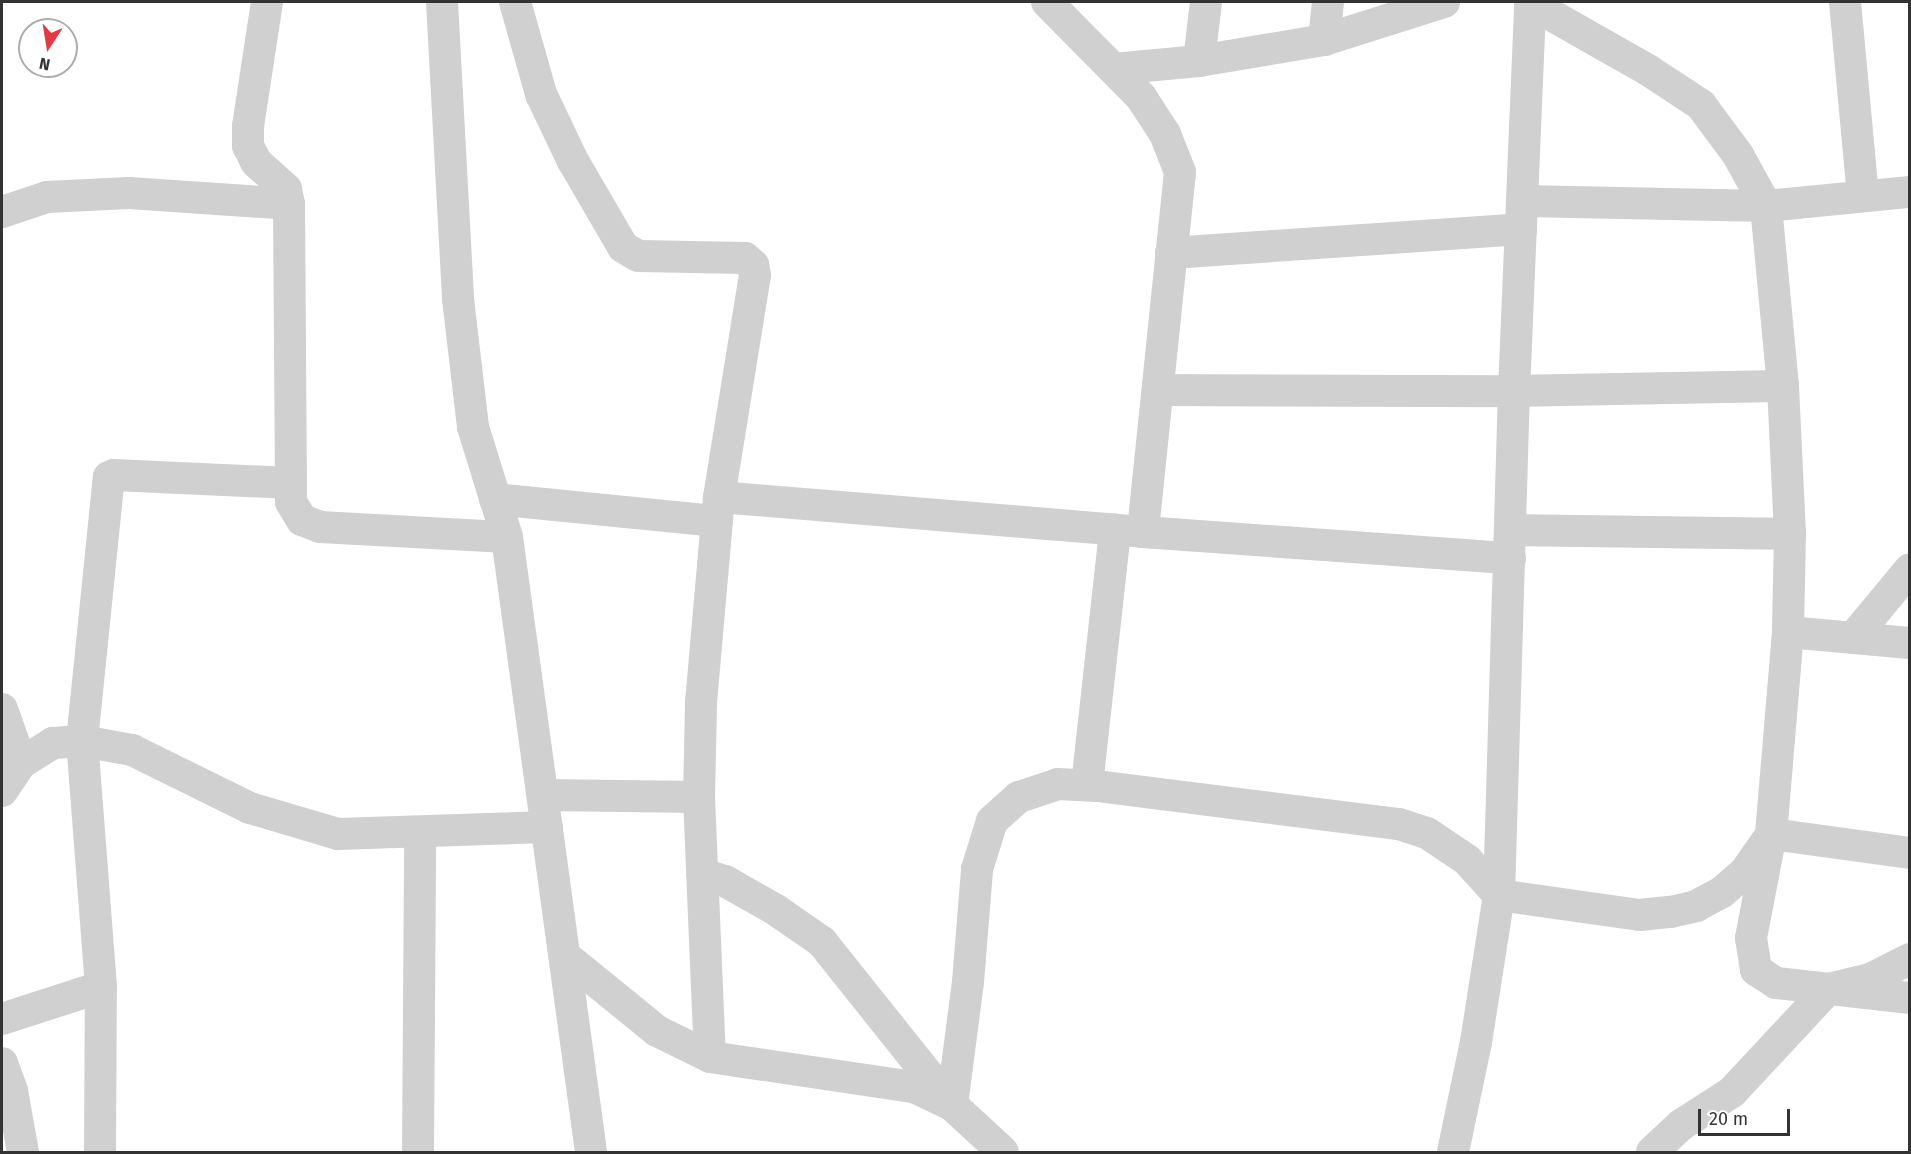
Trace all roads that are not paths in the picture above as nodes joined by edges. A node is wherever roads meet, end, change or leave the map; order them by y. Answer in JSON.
{"nodes":[{"id":1,"x":267,"y":2,"type":"edge"},
{"id":2,"x":442,"y":2,"type":"edge"},
{"id":3,"x":515,"y":2,"type":"edge"},
{"id":4,"x":1047,"y":2,"type":"edge"},
{"id":5,"x":1206,"y":2,"type":"edge"},
{"id":6,"x":1328,"y":2,"type":"edge"},
{"id":7,"x":1444,"y":2,"type":"edge"},
{"id":8,"x":1530,"y":2,"type":"edge"},
{"id":9,"x":1845,"y":2,"type":"edge"},
{"id":10,"x":1324,"y":40,"type":"junction"},
{"id":11,"x":1199,"y":61,"type":"junction"},
{"id":12,"x":1114,"y":69,"type":"junction"},
{"id":13,"x":1910,"y":192,"type":"edge"},
{"id":14,"x":1863,"y":196,"type":"junction"},
{"id":15,"x":289,"y":204,"type":"junction"},
{"id":16,"x":1766,"y":206,"type":"junction"},
{"id":17,"x":2,"y":212,"type":"edge"},
{"id":18,"x":1521,"y":215,"type":"junction"},
{"id":19,"x":1172,"y":253,"type":"junction"},
{"id":20,"x":1784,"y":386,"type":"junction"},
{"id":21,"x":1158,"y":390,"type":"junction"},
{"id":22,"x":1514,"y":391,"type":"junction"},
{"id":23,"x":291,"y":483,"type":"junction"},
{"id":24,"x":495,"y":499,"type":"junction"},
{"id":25,"x":718,"y":509,"type":"junction"},
{"id":26,"x":1129,"y":531,"type":"junction"},
{"id":27,"x":1790,"y":534,"type":"junction"},
{"id":28,"x":507,"y":537,"type":"junction"},
{"id":29,"x":1511,"y":544,"type":"junction"},
{"id":30,"x":1910,"y":569,"type":"edge"},
{"id":31,"x":1788,"y":632,"type":"junction"},
{"id":32,"x":1853,"y":638,"type":"junction"},
{"id":33,"x":1910,"y":644,"type":"edge"},
{"id":34,"x":2,"y":709,"type":"edge"},
{"id":35,"x":82,"y":741,"type":"junction"},
{"id":36,"x":21,"y":763,"type":"junction"},
{"id":37,"x":1087,"y":785,"type":"junction"},
{"id":38,"x":2,"y":791,"type":"edge"},
{"id":39,"x":543,"y":795,"type":"junction"},
{"id":40,"x":699,"y":797,"type":"junction"},
{"id":41,"x":547,"y":827,"type":"junction"},
{"id":42,"x":420,"y":833,"type":"junction"},
{"id":43,"x":1771,"y":834,"type":"junction"},
{"id":44,"x":1910,"y":853,"type":"edge"},
{"id":45,"x":702,"y":874,"type":"junction"},
{"id":46,"x":1499,"y":895,"type":"junction"},
{"id":47,"x":566,"y":957,"type":"junction"},
{"id":48,"x":1910,"y":959,"type":"edge"},
{"id":49,"x":101,"y":987,"type":"junction"},
{"id":50,"x":1828,"y":989,"type":"junction"},
{"id":51,"x":1910,"y":998,"type":"edge"},
{"id":52,"x":2,"y":1019,"type":"edge"},
{"id":53,"x":710,"y":1057,"type":"junction"},
{"id":54,"x":2,"y":1063,"type":"edge"},
{"id":55,"x":952,"y":1105,"type":"junction"},
{"id":56,"x":23,"y":1152,"type":"edge"},
{"id":57,"x":100,"y":1152,"type":"edge"},
{"id":58,"x":418,"y":1152,"type":"edge"},
{"id":59,"x":591,"y":1152,"type":"edge"},
{"id":60,"x":1003,"y":1152,"type":"edge"},
{"id":61,"x":1453,"y":1152,"type":"edge"},
{"id":62,"x":1652,"y":1152,"type":"edge"}],
"edges":[{"from":1,"to":15,"type":"street"},
{"from":2,"to":24,"type":"street"},
{"from":3,"to":25,"type":"street"},
{"from":4,"to":12,"type":"street"},
{"from":5,"to":11,"type":"street"},
{"from":6,"to":10,"type":"street"},
{"from":7,"to":10,"type":"street"},
{"from":8,"to":16,"type":"street"},
{"from":8,"to":18,"type":"street"},
{"from":9,"to":14,"type":"street"},
{"from":10,"to":11,"type":"street"},
{"from":11,"to":12,"type":"street"},
{"from":12,"to":19,"type":"street"},
{"from":13,"to":14,"type":"street"},
{"from":14,"to":16,"type":"street"},
{"from":15,"to":17,"type":"street"},
{"from":15,"to":23,"type":"street"},
{"from":16,"to":18,"type":"street"},
{"from":16,"to":20,"type":"street"},
{"from":18,"to":19,"type":"street"},
{"from":18,"to":22,"type":"street"},
{"from":19,"to":21,"type":"street"},
{"from":20,"to":22,"type":"street"},
{"from":20,"to":27,"type":"street"},
{"from":21,"to":22,"type":"street"},
{"from":21,"to":26,"type":"street"},
{"from":22,"to":29,"type":"street"},
{"from":23,"to":28,"type":"street"},
{"from":23,"to":35,"type":"street"},
{"from":24,"to":25,"type":"street"},
{"from":24,"to":28,"type":"street"},
{"from":25,"to":26,"type":"street"},
{"from":25,"to":40,"type":"street"},
{"from":26,"to":29,"type":"street"},
{"from":26,"to":37,"type":"street"},
{"from":27,"to":29,"type":"street"},
{"from":27,"to":31,"type":"street"},
{"from":28,"to":39,"type":"street"},
{"from":29,"to":46,"type":"street"},
{"from":30,"to":32,"type":"street"},
{"from":31,"to":32,"type":"street"},
{"from":31,"to":43,"type":"street"},
{"from":32,"to":33,"type":"street"},
{"from":34,"to":36,"type":"street"},
{"from":35,"to":36,"type":"street"},
{"from":35,"to":42,"type":"street"},
{"from":35,"to":49,"type":"street"},
{"from":36,"to":38,"type":"street"},
{"from":37,"to":46,"type":"street"},
{"from":37,"to":55,"type":"street"},
{"from":39,"to":40,"type":"street"},
{"from":39,"to":41,"type":"street"},
{"from":40,"to":45,"type":"street"},
{"from":41,"to":42,"type":"street"},
{"from":41,"to":47,"type":"street"},
{"from":42,"to":58,"type":"street"},
{"from":43,"to":44,"type":"street"},
{"from":43,"to":46,"type":"street"},
{"from":43,"to":50,"type":"street"},
{"from":45,"to":53,"type":"street"},
{"from":45,"to":55,"type":"street"},
{"from":46,"to":61,"type":"street"},
{"from":47,"to":53,"type":"street"},
{"from":47,"to":59,"type":"street"},
{"from":48,"to":50,"type":"street"},
{"from":49,"to":52,"type":"street"},
{"from":49,"to":57,"type":"street"},
{"from":50,"to":51,"type":"street"},
{"from":50,"to":62,"type":"street"},
{"from":53,"to":55,"type":"street"},
{"from":54,"to":56,"type":"street"},
{"from":55,"to":60,"type":"street"}]}
